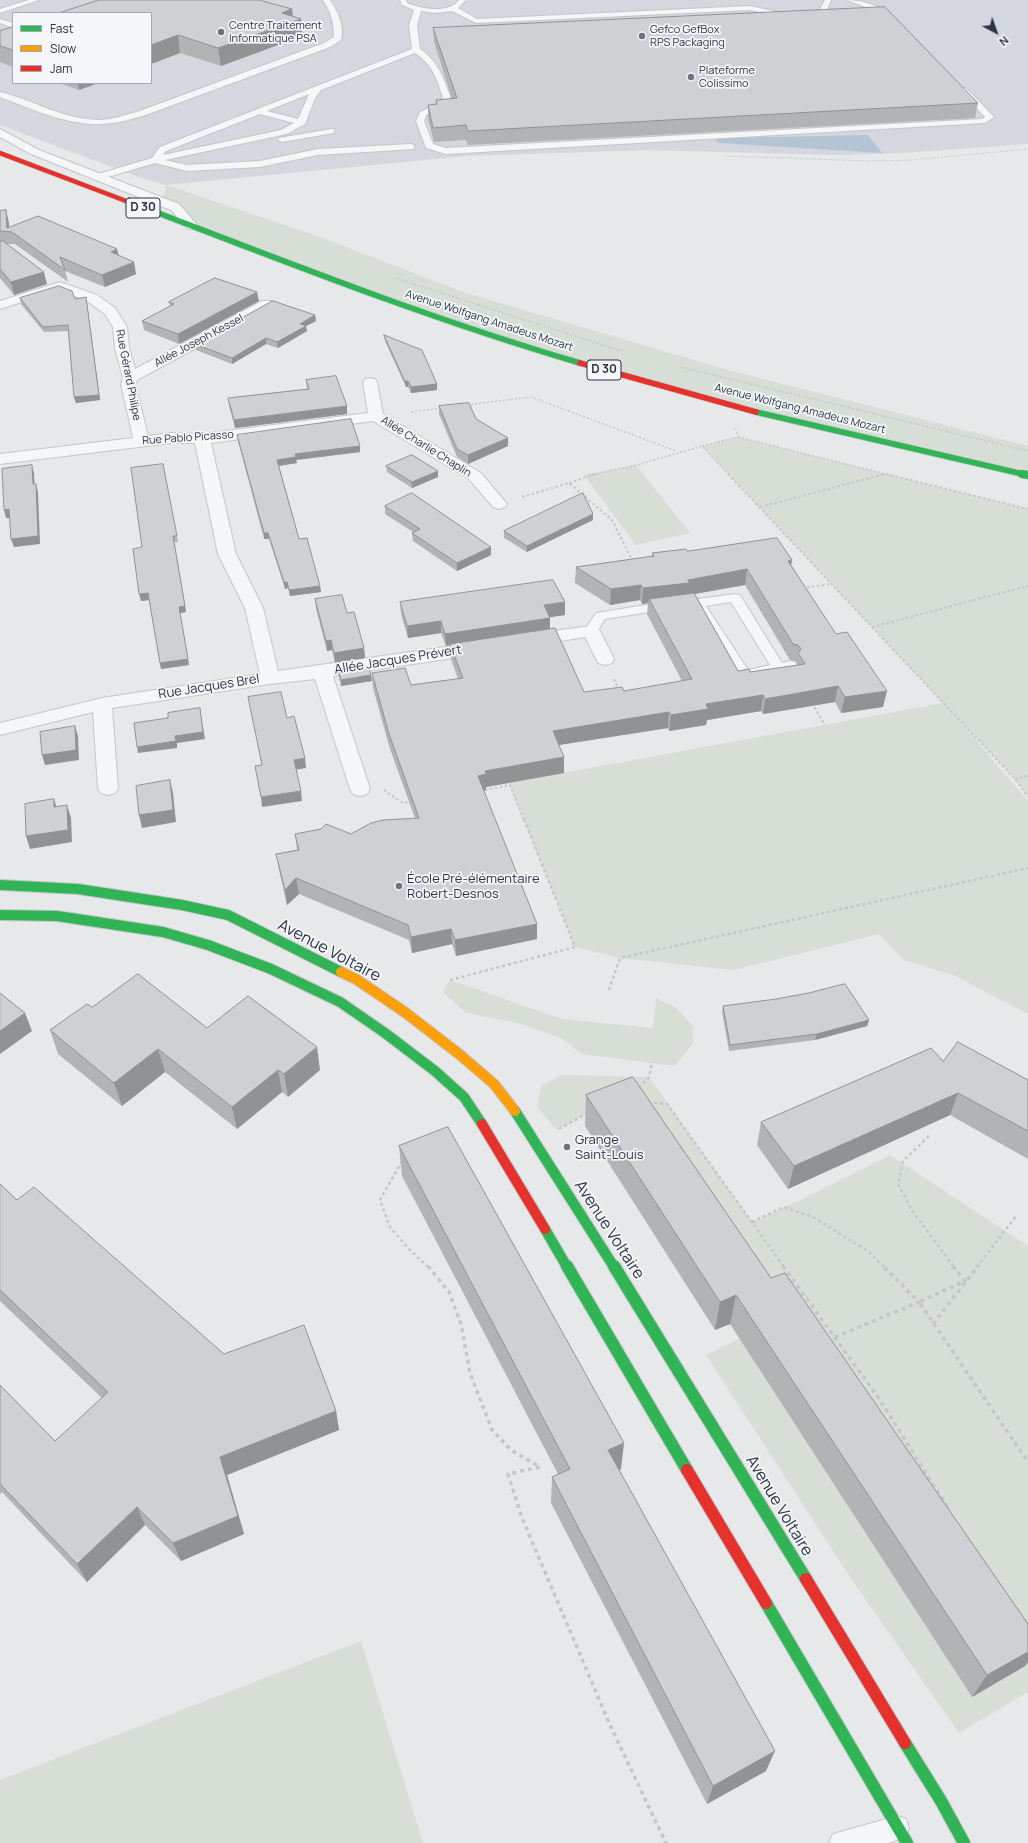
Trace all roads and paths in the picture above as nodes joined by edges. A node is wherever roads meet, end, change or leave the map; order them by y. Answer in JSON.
{"nodes":[{"id":1,"x":36,"y":0,"type":"edge"},
{"id":2,"x":326,"y":0,"type":"edge"},
{"id":3,"x":403,"y":0,"type":"edge"},
{"id":4,"x":463,"y":0,"type":"edge"},
{"id":5,"x":828,"y":0,"type":"edge"},
{"id":6,"x":849,"y":0,"type":"edge"},
{"id":7,"x":452,"y":8,"type":"junction"},
{"id":8,"x":418,"y":9,"type":"junction"},
{"id":9,"x":0,"y":10,"type":"edge"},
{"id":10,"x":0,"y":21,"type":"edge"},
{"id":11,"x":893,"y":22,"type":"edge"},
{"id":12,"x":12,"y":26,"type":"edge"},
{"id":13,"x":416,"y":50,"type":"junction"},
{"id":14,"x":954,"y":82,"type":"edge"},
{"id":15,"x":318,"y":88,"type":"junction"},
{"id":16,"x":0,"y":94,"type":"edge"},
{"id":17,"x":257,"y":111,"type":"junction"},
{"id":18,"x":302,"y":122,"type":"junction"},
{"id":19,"x":331,"y":131,"type":"dead end"},
{"id":20,"x":0,"y":132,"type":"edge"},
{"id":21,"x":411,"y":147,"type":"dead end"},
{"id":22,"x":0,"y":153,"type":"edge"},
{"id":23,"x":155,"y":160,"type":"junction"},
{"id":24,"x":98,"y":177,"type":"junction"},
{"id":25,"x":192,"y":226,"type":"junction"},
{"id":26,"x":48,"y":276,"type":"edge"},
{"id":27,"x":391,"y":277,"type":"dead end"},
{"id":28,"x":60,"y":286,"type":"junction"},
{"id":29,"x":267,"y":304,"type":"edge"},
{"id":30,"x":0,"y":305,"type":"edge"},
{"id":31,"x":624,"y":352,"type":"dead end"},
{"id":32,"x":678,"y":366,"type":"dead end"},
{"id":33,"x":130,"y":378,"type":"junction"},
{"id":34,"x":370,"y":382,"type":"dead end"},
{"id":35,"x":461,"y":406,"type":"edge"},
{"id":36,"x":446,"y":407,"type":"edge"},
{"id":37,"x":741,"y":408,"type":"junction"},
{"id":38,"x":376,"y":416,"type":"junction"},
{"id":39,"x":738,"y":437,"type":"junction"},
{"id":40,"x":202,"y":440,"type":"junction"},
{"id":41,"x":142,"y":442,"type":"junction"},
{"id":42,"x":702,"y":446,"type":"junction"},
{"id":43,"x":676,"y":451,"type":"junction"},
{"id":44,"x":1028,"y":451,"type":"edge"},
{"id":45,"x":0,"y":459,"type":"edge"},
{"id":46,"x":887,"y":474,"type":"junction"},
{"id":47,"x":1028,"y":475,"type":"edge"},
{"id":48,"x":569,"y":483,"type":"junction"},
{"id":49,"x":499,"y":504,"type":"joint"},
{"id":50,"x":760,"y":507,"type":"junction"},
{"id":51,"x":1028,"y":509,"type":"edge"},
{"id":52,"x":636,"y":567,"type":"edge"},
{"id":53,"x":832,"y":583,"type":"junction"},
{"id":54,"x":1028,"y":586,"type":"edge"},
{"id":55,"x":794,"y":589,"type":"edge"},
{"id":56,"x":698,"y":603,"type":"junction"},
{"id":57,"x":872,"y":627,"type":"junction"},
{"id":58,"x":591,"y":631,"type":"junction"},
{"id":59,"x":605,"y":659,"type":"joint"},
{"id":60,"x":784,"y":667,"type":"junction"},
{"id":61,"x":322,"y":672,"type":"junction"},
{"id":62,"x":270,"y":678,"type":"junction"},
{"id":63,"x":621,"y":695,"type":"edge"},
{"id":64,"x":102,"y":704,"type":"junction"},
{"id":65,"x":825,"y":725,"type":"dead end"},
{"id":66,"x":0,"y":729,"type":"edge"},
{"id":67,"x":1028,"y":776,"type":"edge"},
{"id":68,"x":1016,"y":779,"type":"junction"},
{"id":69,"x":108,"y":788,"type":"dead end"},
{"id":70,"x":360,"y":789,"type":"joint"},
{"id":71,"x":480,"y":791,"type":"edge"},
{"id":72,"x":1028,"y":797,"type":"edge"},
{"id":73,"x":418,"y":801,"type":"edge"},
{"id":74,"x":1028,"y":868,"type":"edge"},
{"id":75,"x":0,"y":885,"type":"edge"},
{"id":76,"x":0,"y":915,"type":"edge"},
{"id":77,"x":450,"y":980,"type":"dead end"},
{"id":78,"x":609,"y":990,"type":"dead end"},
{"id":79,"x":652,"y":1063,"type":"dead end"},
{"id":80,"x":638,"y":1088,"type":"edge"},
{"id":81,"x":641,"y":1101,"type":"edge"},
{"id":82,"x":595,"y":1111,"type":"edge"},
{"id":83,"x":557,"y":1130,"type":"dead end"},
{"id":84,"x":929,"y":1136,"type":"dead end"},
{"id":85,"x":408,"y":1157,"type":"edge"},
{"id":86,"x":1018,"y":1214,"type":"dead end"},
{"id":87,"x":752,"y":1222,"type":"junction"},
{"id":88,"x":965,"y":1281,"type":"junction"},
{"id":89,"x":919,"y":1302,"type":"junction"},
{"id":90,"x":933,"y":1324,"type":"junction"},
{"id":91,"x":835,"y":1337,"type":"junction"},
{"id":92,"x":1028,"y":1462,"type":"edge"},
{"id":93,"x":952,"y":1514,"type":"edge"},
{"id":94,"x":902,"y":1835,"type":"edge"},
{"id":95,"x":666,"y":1843,"type":"edge"},
{"id":96,"x":842,"y":1843,"type":"edge"},
{"id":97,"x":964,"y":1843,"type":"edge"}],
"edges":[{"from":1,"to":9,"type":"lane"},
{"from":2,"to":16,"type":"lane"},
{"from":3,"to":8,"type":"lane"},
{"from":4,"to":7,"type":"lane"},
{"from":5,"to":7,"type":"lane"},
{"from":6,"to":11,"type":"lane"},
{"from":7,"to":8,"type":"lane"},
{"from":8,"to":13,"type":"lane"},
{"from":10,"to":12,"type":"lane"},
{"from":13,"to":14,"type":"lane"},
{"from":13,"to":15,"type":"lane"},
{"from":15,"to":17,"type":"lane"},
{"from":15,"to":18,"type":"lane"},
{"from":17,"to":18,"type":"lane"},
{"from":17,"to":23,"type":"lane"},
{"from":18,"to":23,"type":"lane"},
{"from":19,"to":23,"type":"lane"},
{"from":20,"to":24,"type":"street"},
{"from":21,"to":23,"type":"lane"},
{"from":22,"to":25,"type":"street","name":"Avenue Wolfgang Amadeus Mozart","number":"D 30"},
{"from":23,"to":24,"type":"lane"},
{"from":24,"to":25,"type":"street"},
{"from":25,"to":37,"type":"street","name":"Avenue Wolfgang Amadeus Mozart","number":"D 30"},
{"from":26,"to":28,"type":"street","name":"Rue Gérard Philipe"},
{"from":27,"to":31,"type":"path"},
{"from":28,"to":30,"type":"street"},
{"from":28,"to":33,"type":"street","name":"Rue Gérard Philipe"},
{"from":29,"to":33,"type":"street","name":"Allée Joseph Kessel"},
{"from":32,"to":44,"type":"path"},
{"from":33,"to":41,"type":"street","name":"Rue Gérard Philipe"},
{"from":34,"to":38,"type":"street","name":"Allée Charlie Chaplin"},
{"from":35,"to":43,"type":"path"},
{"from":36,"to":38,"type":"path"},
{"from":37,"to":39,"type":"path"},
{"from":37,"to":47,"type":"street","name":"Avenue Wolfgang Amadeus Mozart","number":"D 30"},
{"from":38,"to":40,"type":"street","name":"Rue Pablo Picasso"},
{"from":38,"to":49,"type":"street","name":"Allée Charlie Chaplin"},
{"from":39,"to":42,"type":"path"},
{"from":39,"to":46,"type":"path"},
{"from":40,"to":41,"type":"street","name":"Rue Pablo Picasso"},
{"from":40,"to":62,"type":"street","name":"Rue Jacques Brel"},
{"from":41,"to":45,"type":"street","name":"Rue Pablo Picasso"},
{"from":42,"to":43,"type":"path"},
{"from":42,"to":50,"type":"path"},
{"from":43,"to":48,"type":"path"},
{"from":46,"to":50,"type":"path"},
{"from":46,"to":51,"type":"path"},
{"from":48,"to":49,"type":"path"},
{"from":48,"to":52,"type":"path"},
{"from":50,"to":53,"type":"path"},
{"from":53,"to":55,"type":"path"},
{"from":53,"to":57,"type":"path"},
{"from":54,"to":57,"type":"path"},
{"from":56,"to":58,"type":"lane"},
{"from":56,"to":60,"type":"lane"},
{"from":56,"to":60,"type":"lane"},
{"from":57,"to":68,"type":"path"},
{"from":58,"to":59,"type":"street"},
{"from":58,"to":61,"type":"street","name":"Allée Jacques Prévert"},
{"from":59,"to":63,"type":"path"},
{"from":60,"to":65,"type":"path"},
{"from":61,"to":62,"type":"street","name":"Allée Jacques Prévert"},
{"from":61,"to":70,"type":"street"},
{"from":62,"to":64,"type":"street","name":"Rue Jacques Brel"},
{"from":64,"to":66,"type":"street","name":"Rue Jacques Brel"},
{"from":64,"to":69,"type":"street"},
{"from":67,"to":68,"type":"path"},
{"from":68,"to":72,"type":"path"},
{"from":70,"to":73,"type":"path"},
{"from":71,"to":77,"type":"path"},
{"from":74,"to":78,"type":"path"},
{"from":75,"to":97,"type":"street","name":"Avenue Voltaire"},
{"from":76,"to":94,"type":"street"},
{"from":79,"to":80,"type":"path"},
{"from":81,"to":87,"type":"path"},
{"from":82,"to":83,"type":"path"},
{"from":84,"to":88,"type":"path"},
{"from":85,"to":95,"type":"path"},
{"from":86,"to":88,"type":"path"},
{"from":87,"to":89,"type":"path"},
{"from":87,"to":91,"type":"path"},
{"from":88,"to":89,"type":"path"},
{"from":88,"to":90,"type":"path"},
{"from":89,"to":90,"type":"path"},
{"from":89,"to":91,"type":"path"},
{"from":90,"to":92,"type":"path"},
{"from":91,"to":93,"type":"path"},
{"from":94,"to":96,"type":"lane"}]}
